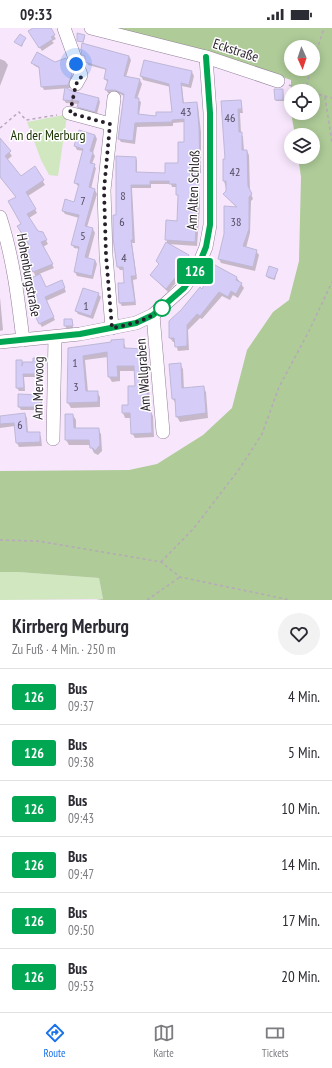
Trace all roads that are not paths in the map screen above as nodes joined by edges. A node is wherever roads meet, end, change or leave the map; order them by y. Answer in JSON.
{"nodes":[{"id":1,"x":64,"y":28,"type":"edge"},
{"id":2,"x":91,"y":28,"type":"edge"},
{"id":3,"x":206,"y":57,"type":"junction"},
{"id":4,"x":278,"y":81,"type":"road end"},
{"id":5,"x":76,"y":84,"type":"road end"},
{"id":6,"x":114,"y":98,"type":"dead end"},
{"id":7,"x":70,"y":113,"type":"road end"},
{"id":8,"x":110,"y":124,"type":"junction"},
{"id":9,"x":0,"y":217,"type":"edge"},
{"id":10,"x":153,"y":315,"type":"junction"},
{"id":11,"x":112,"y":328,"type":"junction"},
{"id":12,"x":55,"y":337,"type":"junction"},
{"id":13,"x":23,"y":340,"type":"junction"},
{"id":14,"x":0,"y":342,"type":"edge"},
{"id":15,"x":163,"y":432,"type":"dead end"},
{"id":16,"x":53,"y":438,"type":"dead end"}],
"edges":[{"from":1,"to":5,"type":"street"},
{"from":2,"to":3,"type":"street","name":"Eckstraße"},
{"from":3,"to":4,"type":"street","name":"Eckstraße"},
{"from":3,"to":10,"type":"street","name":"Am Alten Schloß"},
{"from":6,"to":8,"type":"street"},
{"from":7,"to":8,"type":"street"},
{"from":8,"to":11,"type":"street"},
{"from":9,"to":13,"type":"street","name":"Hohenburgstraße"},
{"from":10,"to":11,"type":"street","name":"Am Alten Schloß"},
{"from":10,"to":15,"type":"street","name":"Am Wallgraben"},
{"from":11,"to":12,"type":"street","name":"Am Alten Schloß"},
{"from":12,"to":13,"type":"street","name":"Am Alten Schloß"},
{"from":12,"to":16,"type":"street","name":"Am Merwoog"},
{"from":13,"to":14,"type":"street","name":"Am Alten Schloß"}]}
